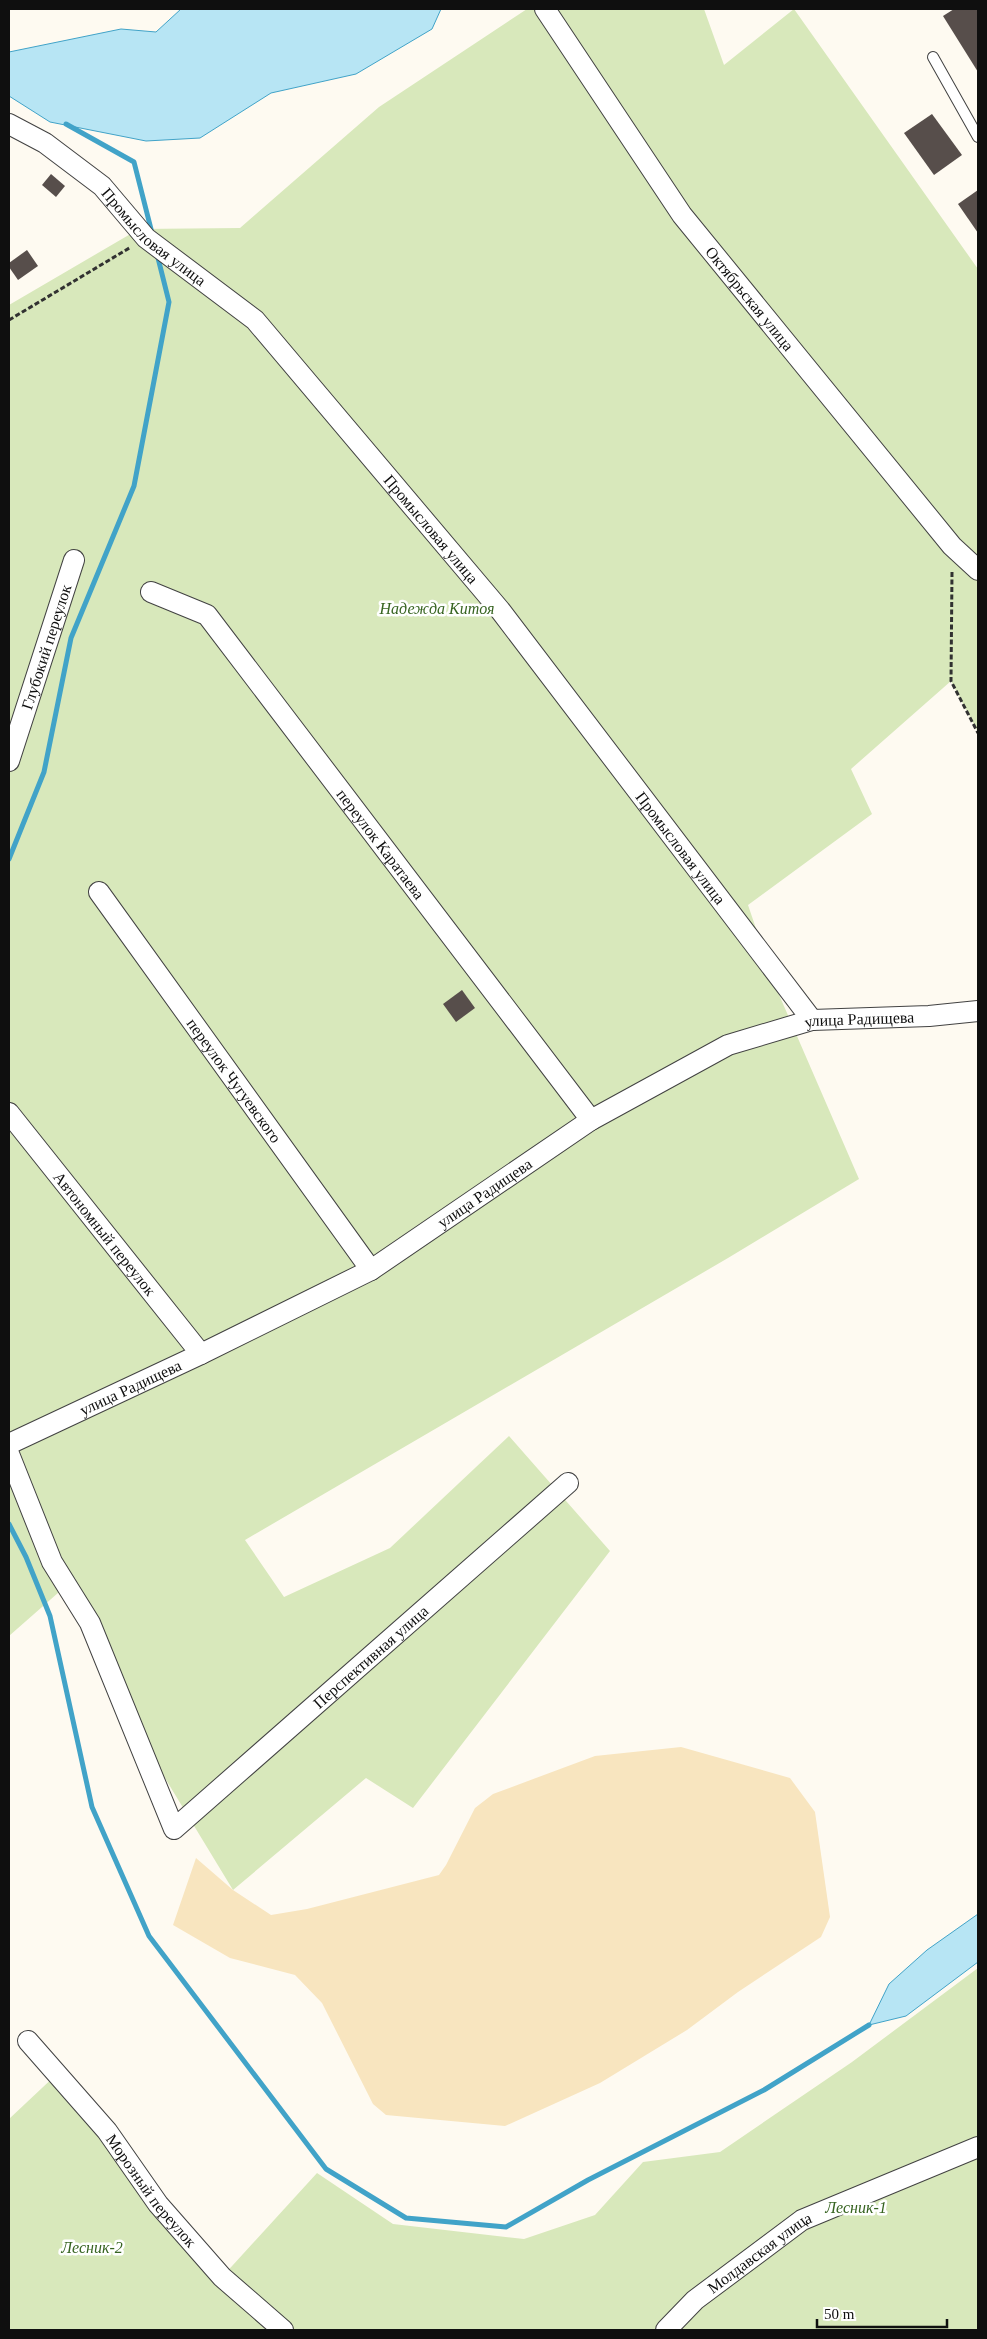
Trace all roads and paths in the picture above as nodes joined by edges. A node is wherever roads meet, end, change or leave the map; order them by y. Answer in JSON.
{"nodes":[{"id":1,"x":545,"y":9,"type":"edge"},
{"id":2,"x":933,"y":57,"type":"dead end"},
{"id":3,"x":9,"y":124,"type":"edge"},
{"id":4,"x":978,"y":137,"type":"edge"},
{"id":5,"x":146,"y":238,"type":"junction"},
{"id":6,"x":9,"y":320,"type":"edge"},
{"id":7,"x":952,"y":546,"type":"junction"},
{"id":8,"x":74,"y":560,"type":"dead end"},
{"id":9,"x":978,"y":570,"type":"edge"},
{"id":10,"x":151,"y":592,"type":"dead end"},
{"id":11,"x":978,"y":733,"type":"edge"},
{"id":12,"x":9,"y":761,"type":"edge"},
{"id":13,"x":99,"y":892,"type":"dead end"},
{"id":14,"x":978,"y":1011,"type":"edge"},
{"id":15,"x":812,"y":1020,"type":"junction"},
{"id":16,"x":9,"y":1113,"type":"edge"},
{"id":17,"x":591,"y":1120,"type":"junction"},
{"id":18,"x":371,"y":1270,"type":"junction"},
{"id":19,"x":201,"y":1354,"type":"junction"},
{"id":20,"x":9,"y":1444,"type":"edge"},
{"id":21,"x":9,"y":1454,"type":"edge"},
{"id":22,"x":568,"y":1483,"type":"dead end"},
{"id":23,"x":28,"y":2041,"type":"dead end"},
{"id":24,"x":978,"y":2147,"type":"edge"},
{"id":25,"x":283,"y":2330,"type":"edge"},
{"id":26,"x":666,"y":2330,"type":"edge"}],
"edges":[{"from":1,"to":7,"type":"street","name":"Октябрьская улица"},
{"from":2,"to":4,"type":"lane"},
{"from":3,"to":5,"type":"street","name":"Промысловая улица"},
{"from":5,"to":6,"type":"path"},
{"from":5,"to":15,"type":"street","name":"Промысловая улица"},
{"from":7,"to":9,"type":"street","name":"Октябрьская улица"},
{"from":7,"to":11,"type":"path"},
{"from":8,"to":12,"type":"street","name":"Глубокий переулок"},
{"from":10,"to":17,"type":"street","name":"переулок Каратаева"},
{"from":13,"to":18,"type":"street","name":"переулок Чугуевского"},
{"from":14,"to":15,"type":"street","name":"улица Радищева"},
{"from":15,"to":17,"type":"street","name":"улица Радищева"},
{"from":16,"to":19,"type":"street","name":"Автономный переулок"},
{"from":17,"to":18,"type":"street","name":"улица Радищева"},
{"from":18,"to":19,"type":"street","name":"улица Радищева"},
{"from":19,"to":20,"type":"street","name":"улица Радищева"},
{"from":21,"to":22,"type":"street","name":"Перспективная улица"},
{"from":23,"to":25,"type":"street","name":"Морозный переулок"},
{"from":24,"to":26,"type":"street","name":"Молдавская улица"}]}
